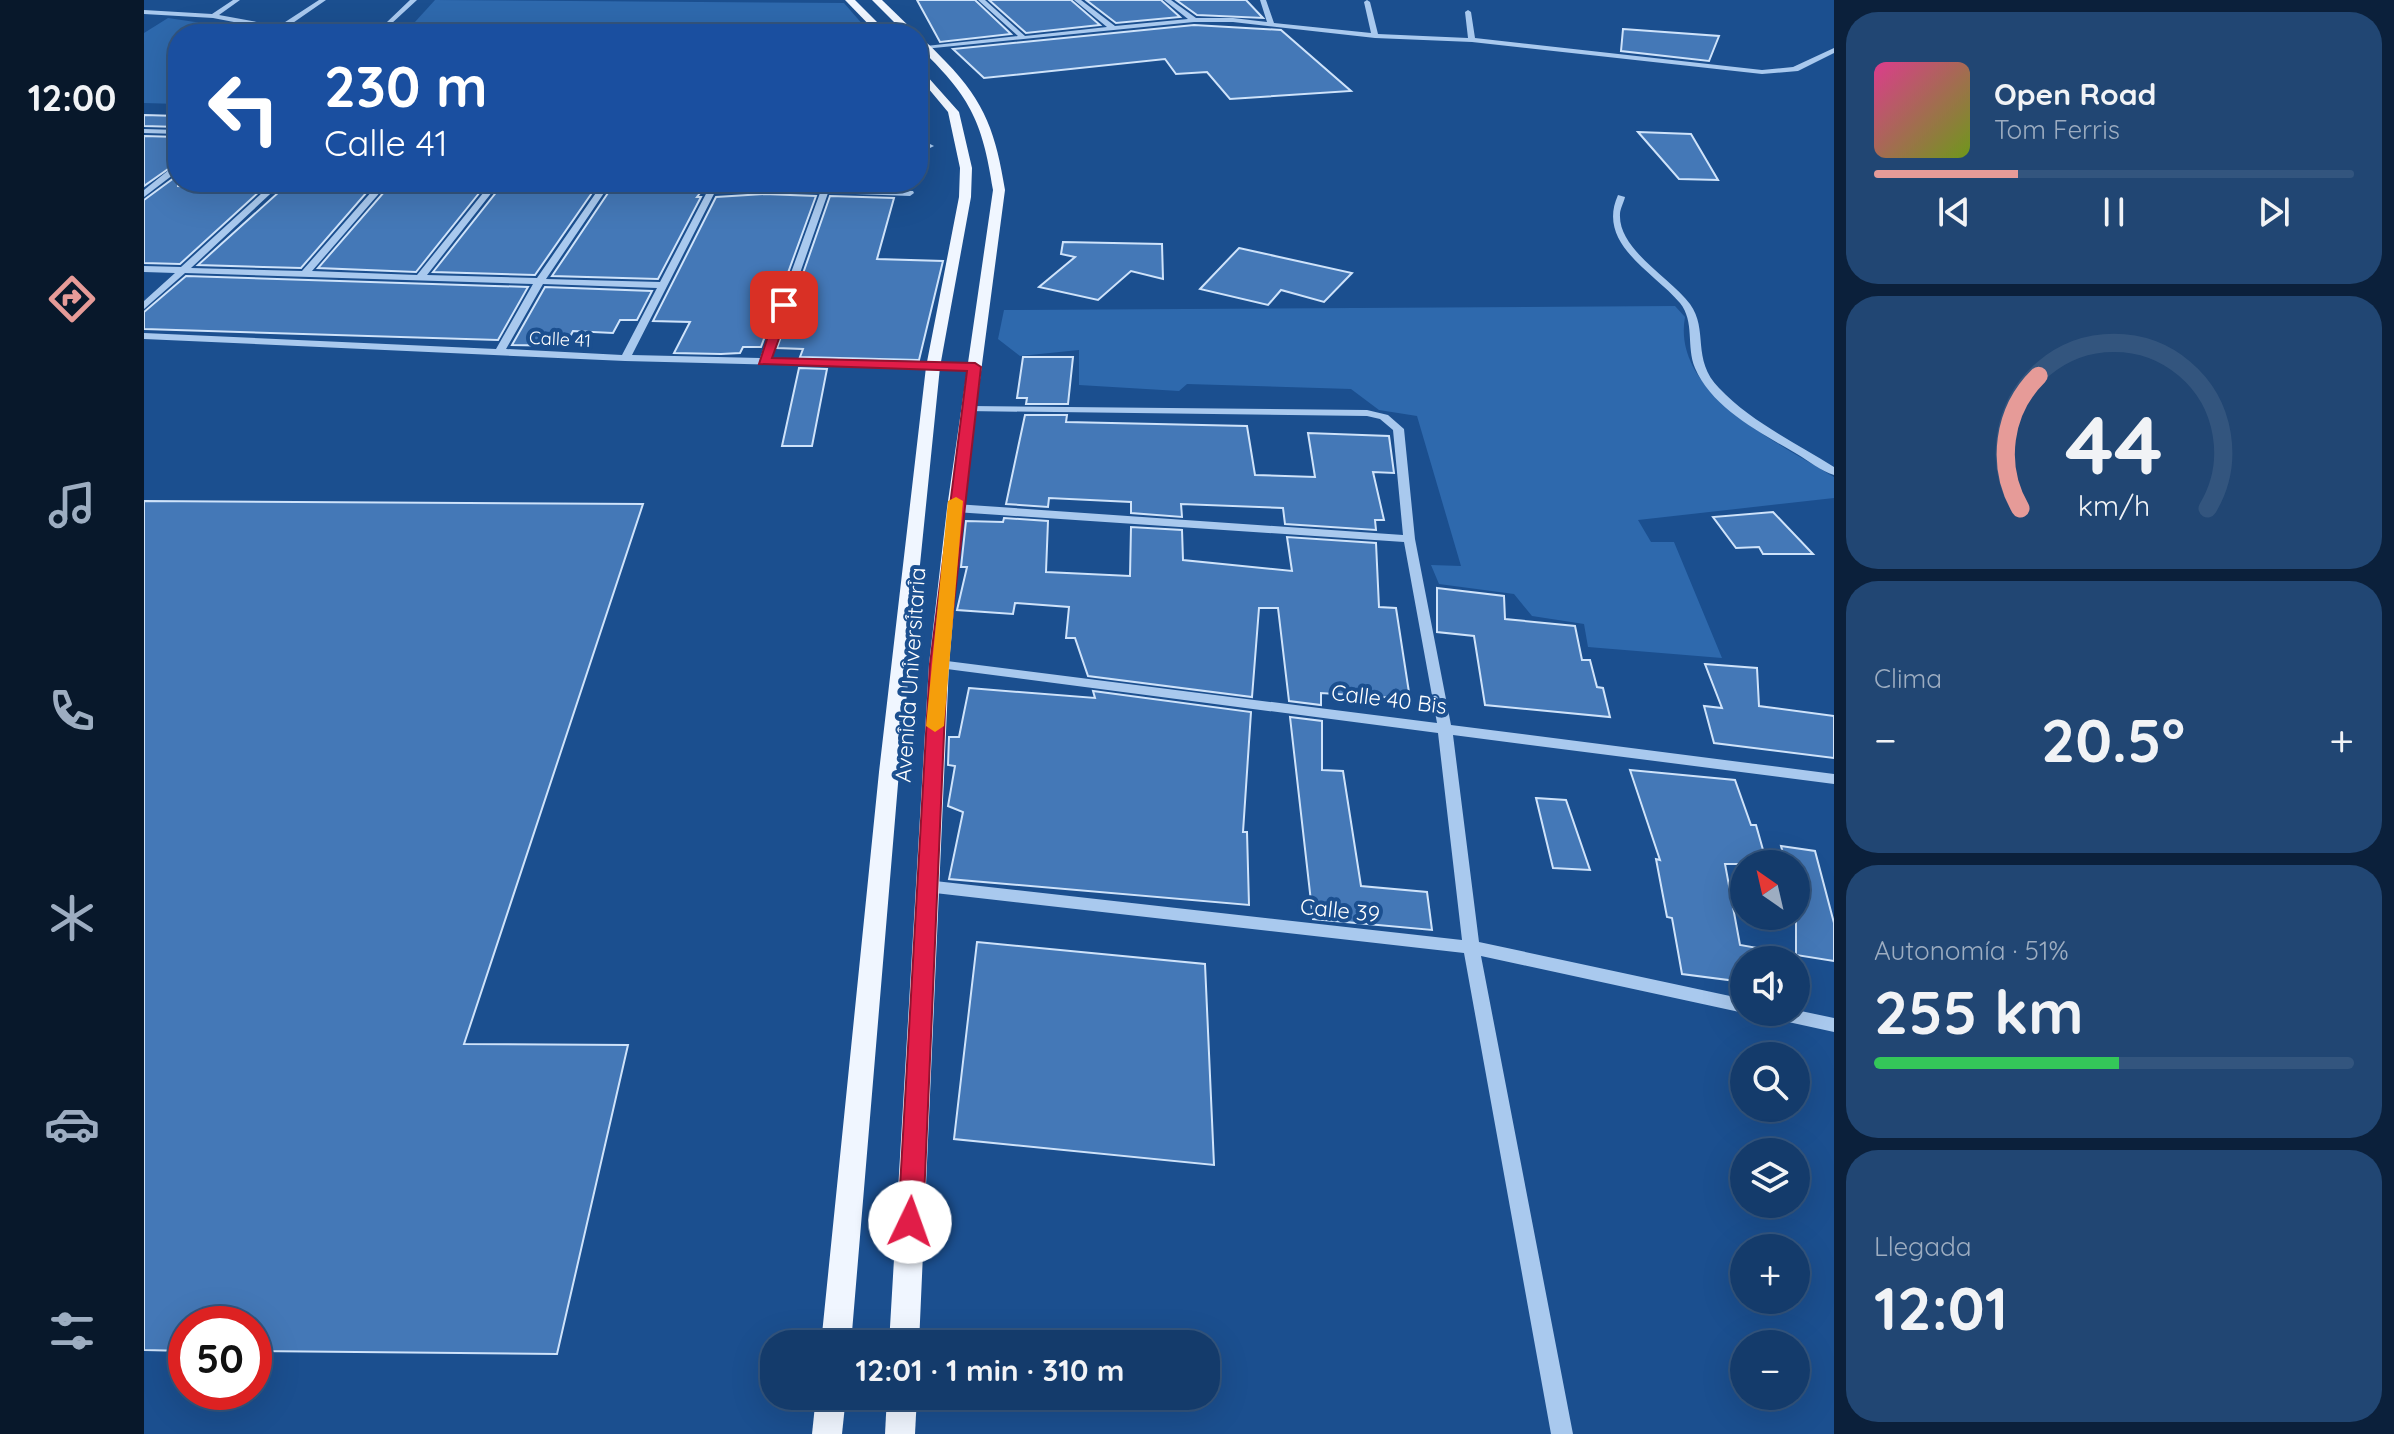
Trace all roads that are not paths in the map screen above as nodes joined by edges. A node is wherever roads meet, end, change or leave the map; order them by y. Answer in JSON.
{"nodes":[{"id":1,"x":237,"y":0,"type":"edge"},
{"id":2,"x":323,"y":0,"type":"edge"},
{"id":3,"x":414,"y":0,"type":"edge"},
{"id":4,"x":850,"y":0,"type":"edge"},
{"id":5,"x":877,"y":0,"type":"edge"},
{"id":6,"x":981,"y":0,"type":"edge"},
{"id":7,"x":1077,"y":0,"type":"edge"},
{"id":8,"x":1167,"y":0,"type":"edge"},
{"id":9,"x":1263,"y":0,"type":"edge"},
{"id":10,"x":1367,"y":2,"type":"dead end"},
{"id":11,"x":144,"y":12,"type":"edge"},
{"id":12,"x":1468,"y":12,"type":"dead end"},
{"id":13,"x":163,"y":13,"type":"junction"},
{"id":14,"x":213,"y":16,"type":"junction"},
{"id":15,"x":1194,"y":20,"type":"junction"},
{"id":16,"x":1271,"y":23,"type":"junction"},
{"id":17,"x":144,"y":24,"type":"edge"},
{"id":18,"x":255,"y":24,"type":"edge"},
{"id":19,"x":288,"y":24,"type":"edge"},
{"id":20,"x":387,"y":24,"type":"edge"},
{"id":21,"x":874,"y":24,"type":"edge"},
{"id":22,"x":902,"y":24,"type":"edge"},
{"id":23,"x":1113,"y":28,"type":"junction"},
{"id":24,"x":1375,"y":36,"type":"junction"},
{"id":25,"x":1024,"y":38,"type":"junction"},
{"id":26,"x":1472,"y":40,"type":"junction"},
{"id":27,"x":928,"y":44,"type":"edge"},
{"id":28,"x":1834,"y":50,"type":"edge"},
{"id":29,"x":928,"y":51,"type":"edge"},
{"id":30,"x":928,"y":81,"type":"edge"},
{"id":31,"x":144,"y":131,"type":"edge"},
{"id":32,"x":168,"y":132,"type":"edge"},
{"id":33,"x":168,"y":175,"type":"edge"},
{"id":34,"x":268,"y":192,"type":"edge"},
{"id":35,"x":376,"y":192,"type":"edge"},
{"id":36,"x":488,"y":192,"type":"edge"},
{"id":37,"x":601,"y":192,"type":"edge"},
{"id":38,"x":711,"y":192,"type":"edge"},
{"id":39,"x":824,"y":192,"type":"edge"},
{"id":40,"x":896,"y":192,"type":"edge"},
{"id":41,"x":910,"y":193,"type":"dead end"},
{"id":42,"x":144,"y":194,"type":"edge"},
{"id":43,"x":1621,"y":197,"type":"dead end"},
{"id":44,"x":144,"y":269,"type":"edge"},
{"id":45,"x":182,"y":270,"type":"junction"},
{"id":46,"x":305,"y":274,"type":"junction"},
{"id":47,"x":420,"y":277,"type":"junction"},
{"id":48,"x":539,"y":282,"type":"junction"},
{"id":49,"x":662,"y":285,"type":"junction"},
{"id":50,"x":144,"y":306,"type":"edge"},
{"id":51,"x":144,"y":336,"type":"edge"},
{"id":52,"x":499,"y":352,"type":"junction"},
{"id":53,"x":625,"y":358,"type":"junction"},
{"id":54,"x":764,"y":362,"type":"junction"},
{"id":55,"x":933,"y":367,"type":"junction"},
{"id":56,"x":975,"y":367,"type":"junction"},
{"id":57,"x":970,"y":409,"type":"junction"},
{"id":58,"x":1834,"y":472,"type":"edge"},
{"id":59,"x":955,"y":508,"type":"junction"},
{"id":60,"x":1409,"y":539,"type":"junction"},
{"id":61,"x":939,"y":664,"type":"junction"},
{"id":62,"x":1445,"y":729,"type":"junction"},
{"id":63,"x":1834,"y":779,"type":"edge"},
{"id":64,"x":926,"y":886,"type":"junction"},
{"id":65,"x":1471,"y":947,"type":"junction"},
{"id":66,"x":1730,"y":1003,"type":"edge"},
{"id":67,"x":1810,"y":1020,"type":"edge"},
{"id":68,"x":1834,"y":1025,"type":"edge"},
{"id":69,"x":837,"y":1330,"type":"edge"},
{"id":70,"x":905,"y":1330,"type":"edge"},
{"id":71,"x":830,"y":1410,"type":"edge"},
{"id":72,"x":901,"y":1410,"type":"edge"},
{"id":73,"x":827,"y":1434,"type":"edge"},
{"id":74,"x":900,"y":1434,"type":"edge"},
{"id":75,"x":1562,"y":1434,"type":"edge"}],
"edges":[{"from":1,"to":14,"type":"street"},
{"from":2,"to":19,"type":"street"},
{"from":3,"to":20,"type":"street"},
{"from":4,"to":21,"type":"main road"},
{"from":5,"to":22,"type":"main road"},
{"from":6,"to":25,"type":"street"},
{"from":7,"to":23,"type":"street"},
{"from":8,"to":15,"type":"street"},
{"from":9,"to":16,"type":"street"},
{"from":10,"to":24,"type":"street"},
{"from":11,"to":13,"type":"street"},
{"from":12,"to":26,"type":"street"},
{"from":13,"to":14,"type":"street"},
{"from":13,"to":17,"type":"street"},
{"from":14,"to":18,"type":"street"},
{"from":15,"to":16,"type":"street"},
{"from":15,"to":23,"type":"street"},
{"from":16,"to":24,"type":"street"},
{"from":23,"to":25,"type":"street"},
{"from":24,"to":26,"type":"street"},
{"from":25,"to":27,"type":"street"},
{"from":26,"to":28,"type":"street"},
{"from":29,"to":56,"type":"main road","name":"Avenida Universitaria"},
{"from":30,"to":55,"type":"main road","name":"Avenida Universitaria"},
{"from":31,"to":32,"type":"street"},
{"from":33,"to":42,"type":"street"},
{"from":34,"to":45,"type":"street"},
{"from":35,"to":46,"type":"street"},
{"from":36,"to":47,"type":"street"},
{"from":37,"to":48,"type":"street"},
{"from":38,"to":49,"type":"street"},
{"from":39,"to":54,"type":"street"},
{"from":40,"to":41,"type":"street"},
{"from":43,"to":58,"type":"street"},
{"from":44,"to":45,"type":"street"},
{"from":45,"to":46,"type":"street"},
{"from":45,"to":50,"type":"street"},
{"from":46,"to":47,"type":"street"},
{"from":47,"to":48,"type":"street"},
{"from":48,"to":49,"type":"street"},
{"from":48,"to":52,"type":"street"},
{"from":49,"to":53,"type":"street"},
{"from":51,"to":52,"type":"street","name":"Calle 41"},
{"from":52,"to":53,"type":"street","name":"Calle 41"},
{"from":53,"to":54,"type":"street","name":"Calle 41"},
{"from":54,"to":55,"type":"street","name":"Calle 41"},
{"from":55,"to":56,"type":"street","name":"Calle 41"},
{"from":55,"to":69,"type":"main road","name":"Avenida Universitaria"},
{"from":56,"to":57,"type":"main road","name":"Avenida Universitaria"},
{"from":57,"to":59,"type":"main road","name":"Avenida Universitaria"},
{"from":57,"to":60,"type":"street"},
{"from":59,"to":60,"type":"street"},
{"from":59,"to":61,"type":"main road","name":"Avenida Universitaria"},
{"from":60,"to":62,"type":"street"},
{"from":61,"to":62,"type":"street","name":"Calle 40 Bis"},
{"from":61,"to":64,"type":"main road","name":"Avenida Universitaria"},
{"from":62,"to":63,"type":"street","name":"Calle 40 Bis"},
{"from":62,"to":65,"type":"street"},
{"from":64,"to":65,"type":"street","name":"Calle 39"},
{"from":64,"to":70,"type":"main road","name":"Avenida Universitaria"},
{"from":65,"to":66,"type":"street","name":"Calle 39"},
{"from":65,"to":75,"type":"street"},
{"from":67,"to":68,"type":"street"},
{"from":71,"to":73,"type":"main road"},
{"from":72,"to":74,"type":"main road"}]}
